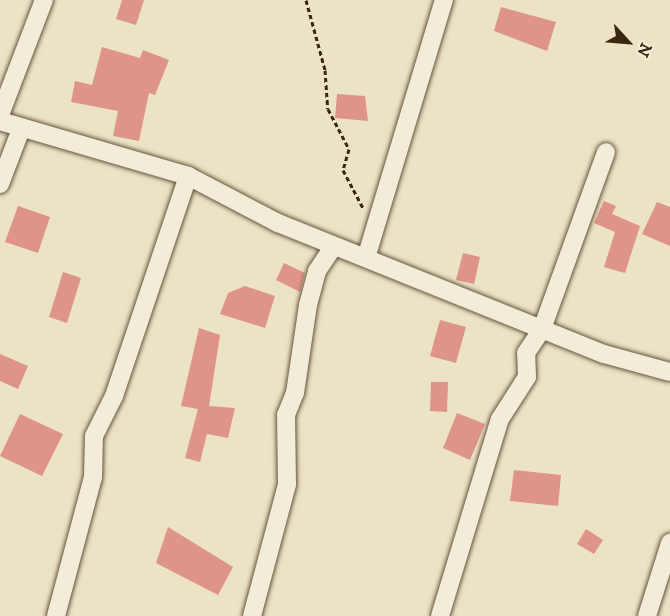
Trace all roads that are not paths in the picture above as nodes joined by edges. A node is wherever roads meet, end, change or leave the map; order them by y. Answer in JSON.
{"nodes":[{"id":1,"x":44,"y":0,"type":"edge"},
{"id":2,"x":444,"y":0,"type":"edge"},
{"id":3,"x":0,"y":115,"type":"edge"},
{"id":4,"x":0,"y":121,"type":"edge"},
{"id":5,"x":21,"y":129,"type":"junction"},
{"id":6,"x":606,"y":152,"type":"dead end"},
{"id":7,"x":188,"y":176,"type":"junction"},
{"id":8,"x":0,"y":184,"type":"edge"},
{"id":9,"x":334,"y":246,"type":"junction"},
{"id":10,"x":366,"y":258,"type":"junction"},
{"id":11,"x":542,"y":329,"type":"junction"},
{"id":12,"x":670,"y":372,"type":"edge"},
{"id":13,"x":670,"y":543,"type":"edge"},
{"id":14,"x":56,"y":616,"type":"edge"},
{"id":15,"x":252,"y":616,"type":"edge"},
{"id":16,"x":440,"y":616,"type":"edge"},
{"id":17,"x":647,"y":616,"type":"edge"}],
"edges":[{"from":1,"to":3,"type":"street"},
{"from":2,"to":10,"type":"street"},
{"from":4,"to":5,"type":"street"},
{"from":5,"to":7,"type":"street"},
{"from":5,"to":8,"type":"street"},
{"from":6,"to":11,"type":"street"},
{"from":7,"to":9,"type":"street"},
{"from":7,"to":14,"type":"street"},
{"from":9,"to":10,"type":"street"},
{"from":9,"to":15,"type":"street"},
{"from":10,"to":11,"type":"street"},
{"from":11,"to":12,"type":"street"},
{"from":11,"to":16,"type":"street"},
{"from":13,"to":17,"type":"street"}]}
